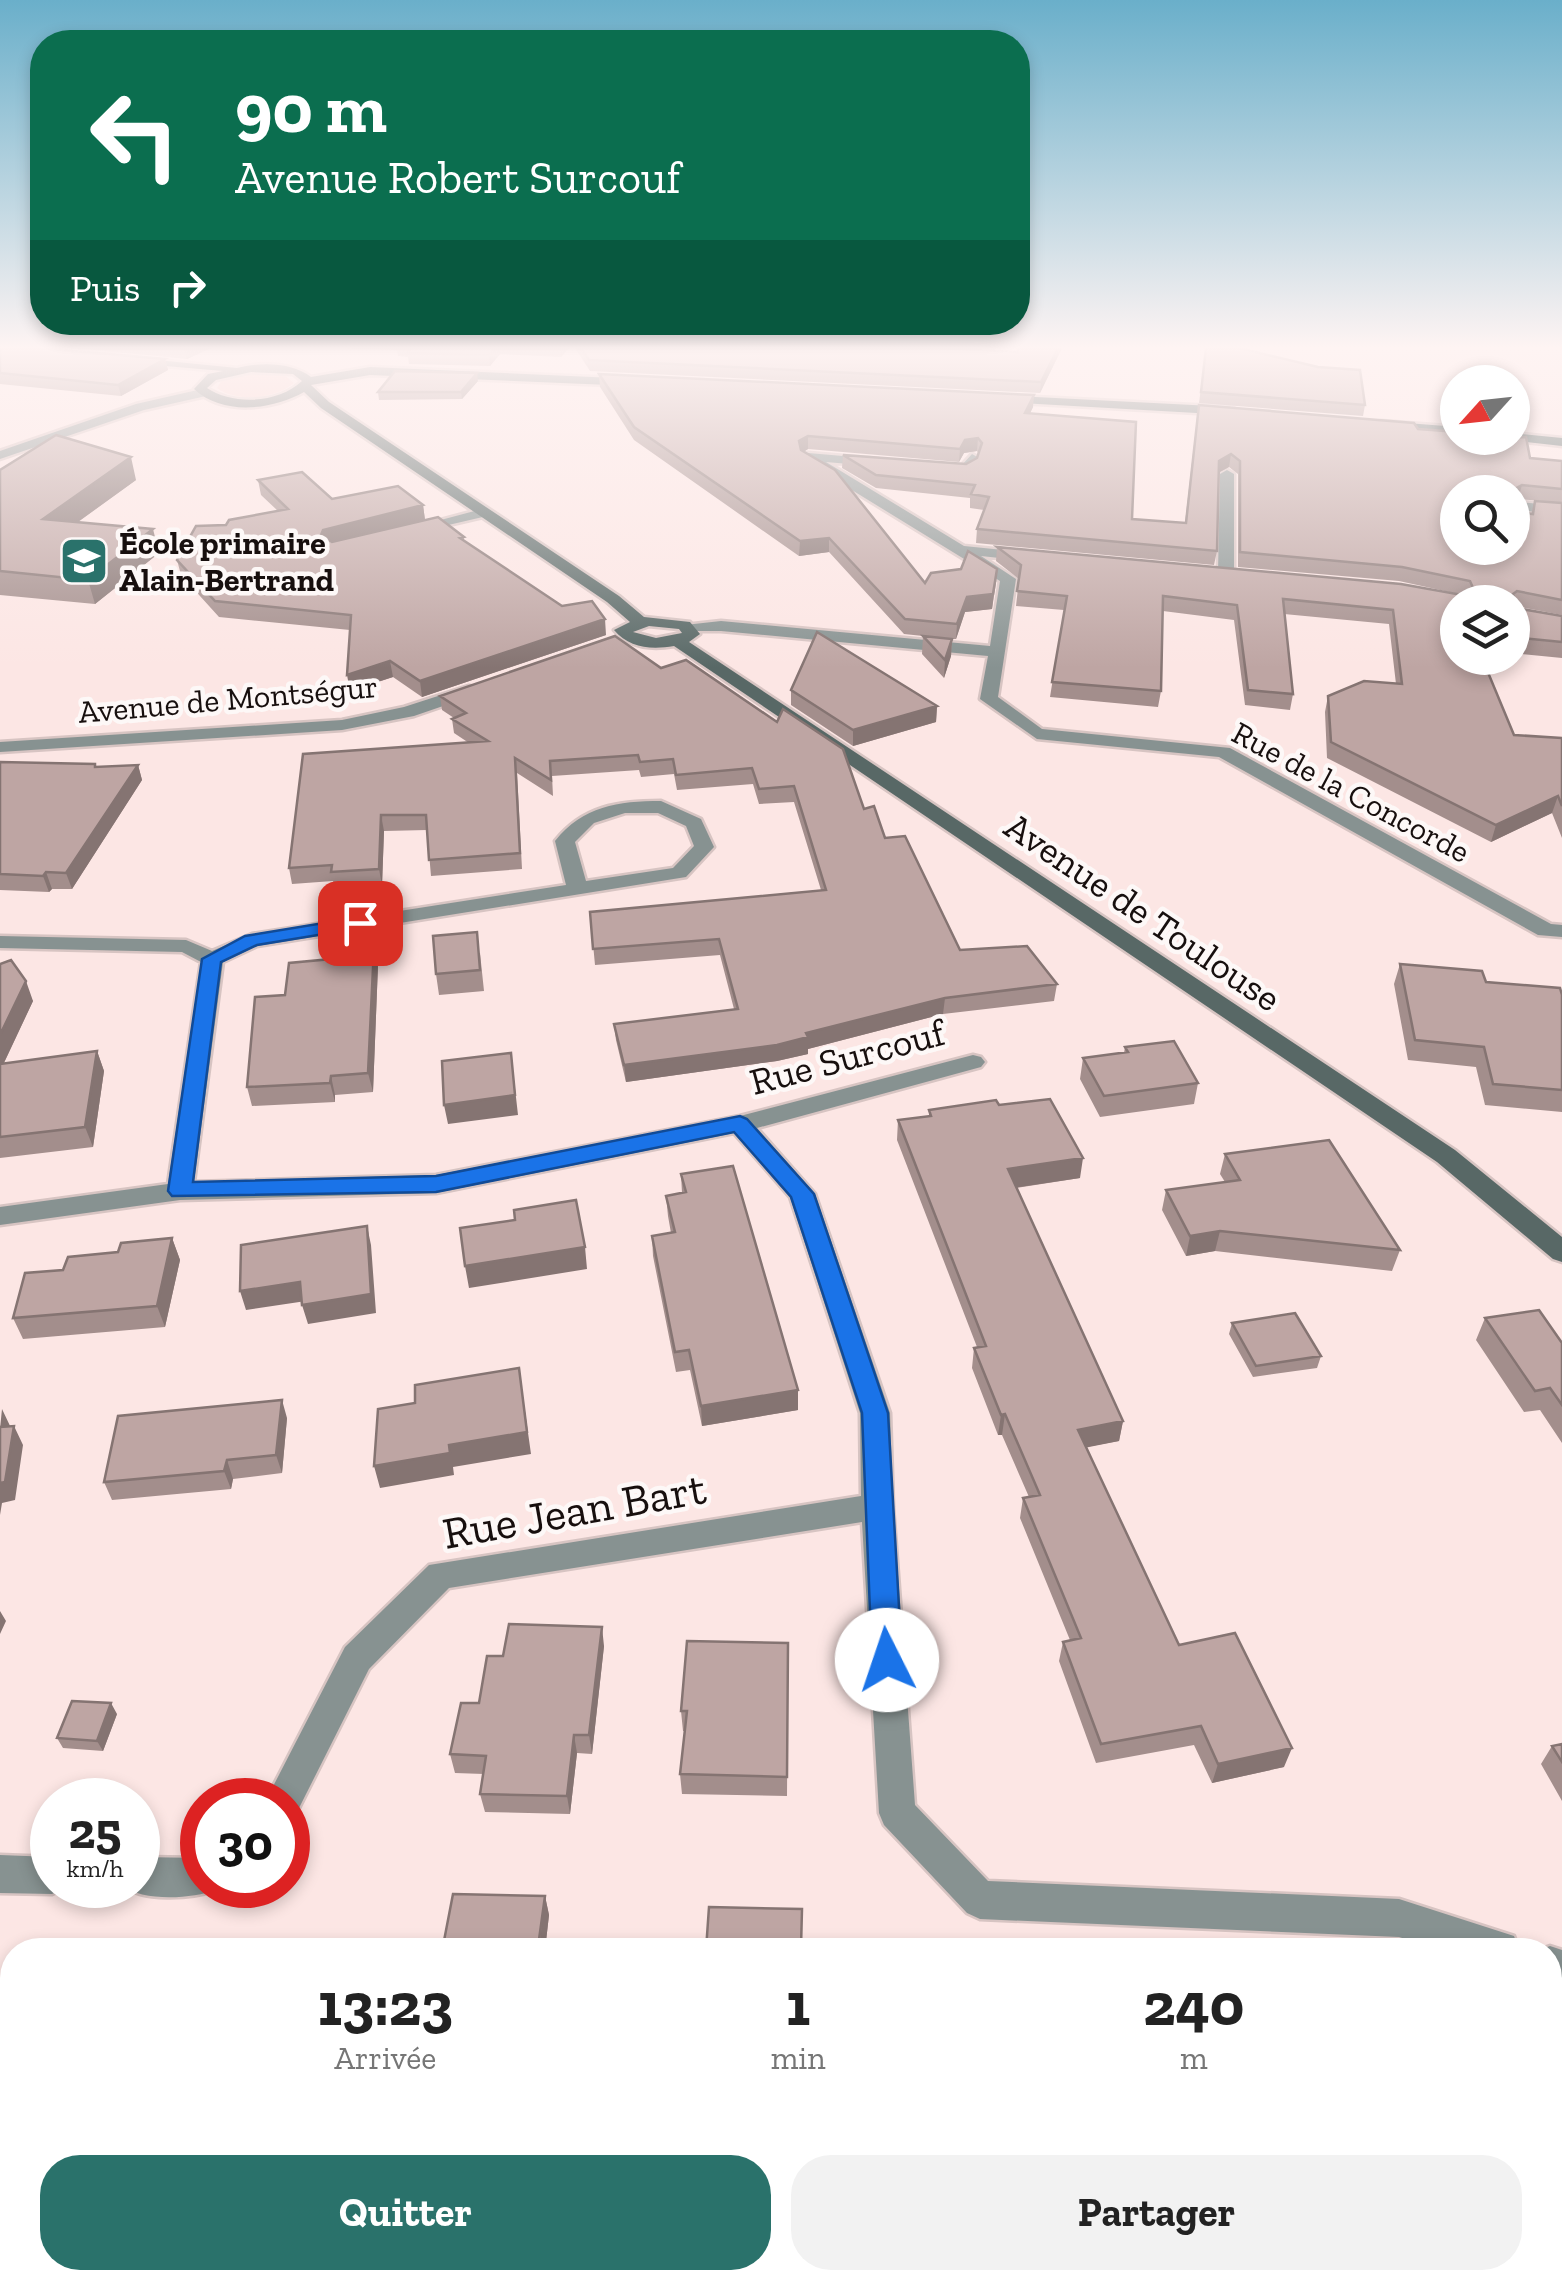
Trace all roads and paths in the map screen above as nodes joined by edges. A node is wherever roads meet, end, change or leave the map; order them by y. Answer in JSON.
{"nodes":[{"id":1,"x":398,"y":455,"type":"edge"},
{"id":2,"x":972,"y":458,"type":"edge"},
{"id":3,"x":886,"y":464,"type":"edge"},
{"id":4,"x":925,"y":467,"type":"edge"},
{"id":5,"x":1228,"y":474,"type":"edge"},
{"id":6,"x":1530,"y":507,"type":"edge"},
{"id":7,"x":1562,"y":510,"type":"edge"},
{"id":8,"x":482,"y":512,"type":"junction"},
{"id":9,"x":389,"y":535,"type":"edge"},
{"id":10,"x":966,"y":550,"type":"junction"},
{"id":11,"x":1040,"y":557,"type":"edge"},
{"id":12,"x":1207,"y":572,"type":"edge"},
{"id":13,"x":1226,"y":574,"type":"junction"},
{"id":14,"x":1245,"y":576,"type":"edge"},
{"id":15,"x":634,"y":629,"type":"junction"},
{"id":16,"x":684,"y":634,"type":"junction"},
{"id":17,"x":602,"y":645,"type":"edge"},
{"id":18,"x":997,"y":652,"type":"junction"},
{"id":19,"x":481,"y":687,"type":"edge"},
{"id":20,"x":0,"y":747,"type":"edge"},
{"id":21,"x":577,"y":888,"type":"junction"},
{"id":22,"x":1562,"y":931,"type":"edge"},
{"id":23,"x":0,"y":942,"type":"edge"},
{"id":24,"x":212,"y":959,"type":"junction"},
{"id":25,"x":973,"y":1062,"type":"dead end"},
{"id":26,"x":740,"y":1124,"type":"junction"},
{"id":27,"x":180,"y":1191,"type":"junction"},
{"id":28,"x":0,"y":1216,"type":"edge"},
{"id":29,"x":1562,"y":1252,"type":"edge"},
{"id":30,"x":877,"y":1507,"type":"junction"},
{"id":31,"x":295,"y":1778,"type":"edge"},
{"id":32,"x":0,"y":1874,"type":"edge"},
{"id":33,"x":30,"y":1875,"type":"edge"},
{"id":34,"x":1462,"y":1938,"type":"edge"}],
"edges":[{"from":1,"to":8,"type":"street"},
{"from":2,"to":4,"type":"street"},
{"from":3,"to":10,"type":"street"},
{"from":5,"to":13,"type":"street"},
{"from":6,"to":7,"type":"street"},
{"from":8,"to":9,"type":"street"},
{"from":8,"to":15,"type":"street"},
{"from":10,"to":11,"type":"street"},
{"from":10,"to":18,"type":"street"},
{"from":12,"to":13,"type":"street"},
{"from":13,"to":14,"type":"street"},
{"from":15,"to":16,"type":"street"},
{"from":15,"to":17,"type":"street"},
{"from":16,"to":18,"type":"street"},
{"from":16,"to":29,"type":"street","name":"Avenue de Toulouse"},
{"from":18,"to":22,"type":"street","name":"Rue de la Concorde"},
{"from":19,"to":20,"type":"street","name":"Avenue de Montségur"},
{"from":21,"to":21,"type":"street"},
{"from":21,"to":24,"type":"street"},
{"from":23,"to":24,"type":"street"},
{"from":24,"to":27,"type":"street"},
{"from":25,"to":26,"type":"street","name":"Rue Surcouf"},
{"from":26,"to":27,"type":"street","name":"Rue Surcouf"},
{"from":26,"to":30,"type":"street"},
{"from":27,"to":28,"type":"street"},
{"from":30,"to":31,"type":"street","name":"Rue Jean Bart"},
{"from":30,"to":34,"type":"street"},
{"from":32,"to":33,"type":"street"}]}
